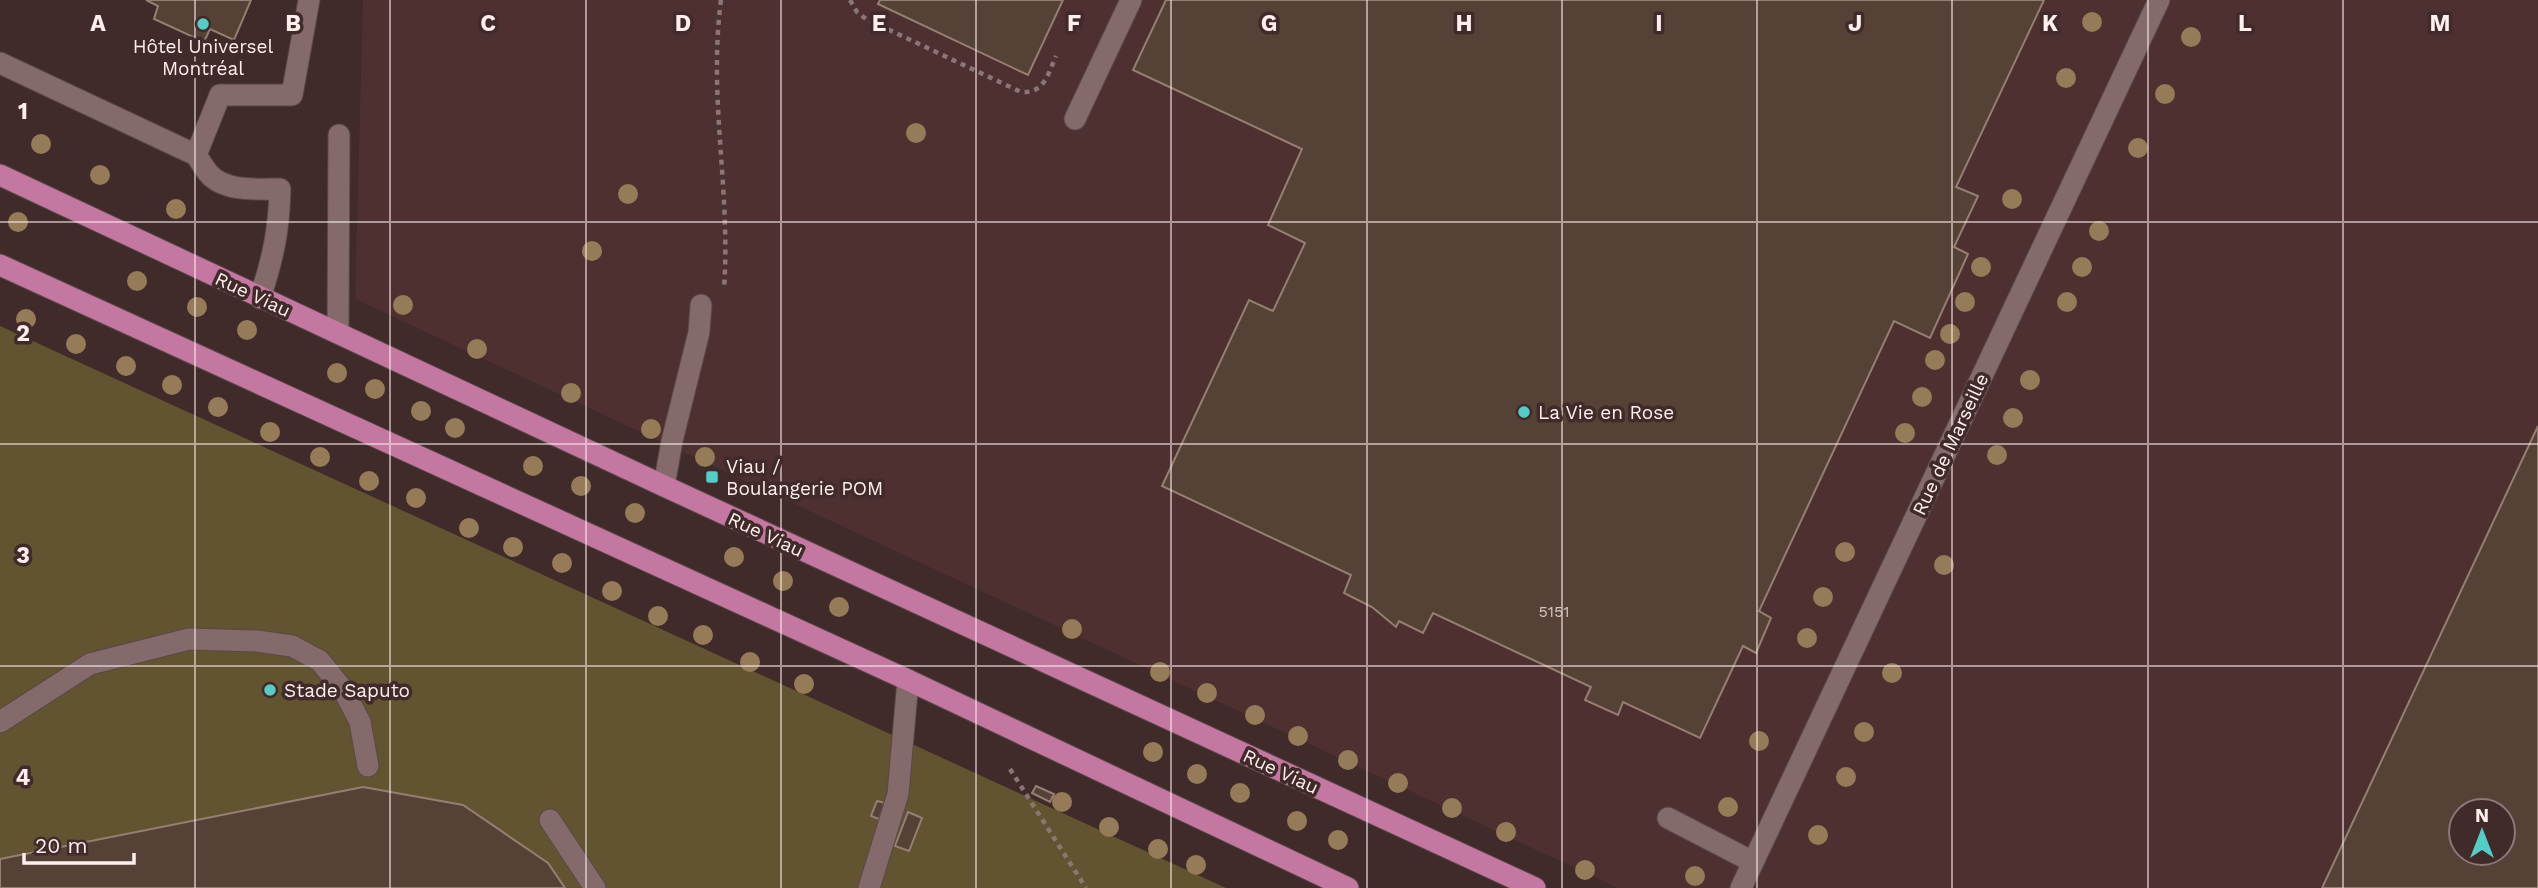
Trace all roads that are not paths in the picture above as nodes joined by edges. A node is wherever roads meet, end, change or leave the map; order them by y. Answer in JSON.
{"nodes":[{"id":1,"x":309,"y":0,"type":"edge"},
{"id":2,"x":1131,"y":0,"type":"edge"},
{"id":3,"x":2159,"y":0,"type":"edge"},
{"id":4,"x":0,"y":63,"type":"edge"},
{"id":5,"x":1075,"y":119,"type":"dead end"},
{"id":6,"x":339,"y":135,"type":"dead end"},
{"id":7,"x":196,"y":155,"type":"junction"},
{"id":8,"x":0,"y":175,"type":"edge"},
{"id":9,"x":0,"y":265,"type":"edge"},
{"id":10,"x":260,"y":298,"type":"junction"},
{"id":11,"x":701,"y":305,"type":"dead end"},
{"id":12,"x":338,"y":333,"type":"junction"},
{"id":13,"x":664,"y":486,"type":"junction"},
{"id":14,"x":908,"y":680,"type":"junction"},
{"id":15,"x":0,"y":722,"type":"edge"},
{"id":16,"x":368,"y":766,"type":"dead end"},
{"id":17,"x":1668,"y":818,"type":"dead end"},
{"id":18,"x":550,"y":820,"type":"dead end"},
{"id":19,"x":1753,"y":862,"type":"junction"},
{"id":20,"x":595,"y":888,"type":"edge"},
{"id":21,"x":869,"y":888,"type":"edge"},
{"id":22,"x":1348,"y":888,"type":"edge"},
{"id":23,"x":1535,"y":888,"type":"edge"},
{"id":24,"x":1741,"y":888,"type":"edge"}],
"edges":[{"from":1,"to":7,"type":"street"},
{"from":2,"to":5,"type":"street"},
{"from":3,"to":19,"type":"street","name":"Rue de Marseille"},
{"from":4,"to":7,"type":"street"},
{"from":6,"to":12,"type":"street"},
{"from":7,"to":10,"type":"street"},
{"from":8,"to":10,"type":"main road","name":"Rue Viau"},
{"from":9,"to":14,"type":"main road"},
{"from":10,"to":12,"type":"main road","name":"Rue Viau"},
{"from":11,"to":13,"type":"street"},
{"from":12,"to":13,"type":"main road","name":"Rue Viau"},
{"from":13,"to":23,"type":"main road","name":"Rue Viau"},
{"from":14,"to":21,"type":"street"},
{"from":14,"to":22,"type":"main road"},
{"from":15,"to":16,"type":"street"},
{"from":17,"to":19,"type":"street"},
{"from":18,"to":20,"type":"street"},
{"from":19,"to":24,"type":"street","name":"Rue de Marseille"}]}
